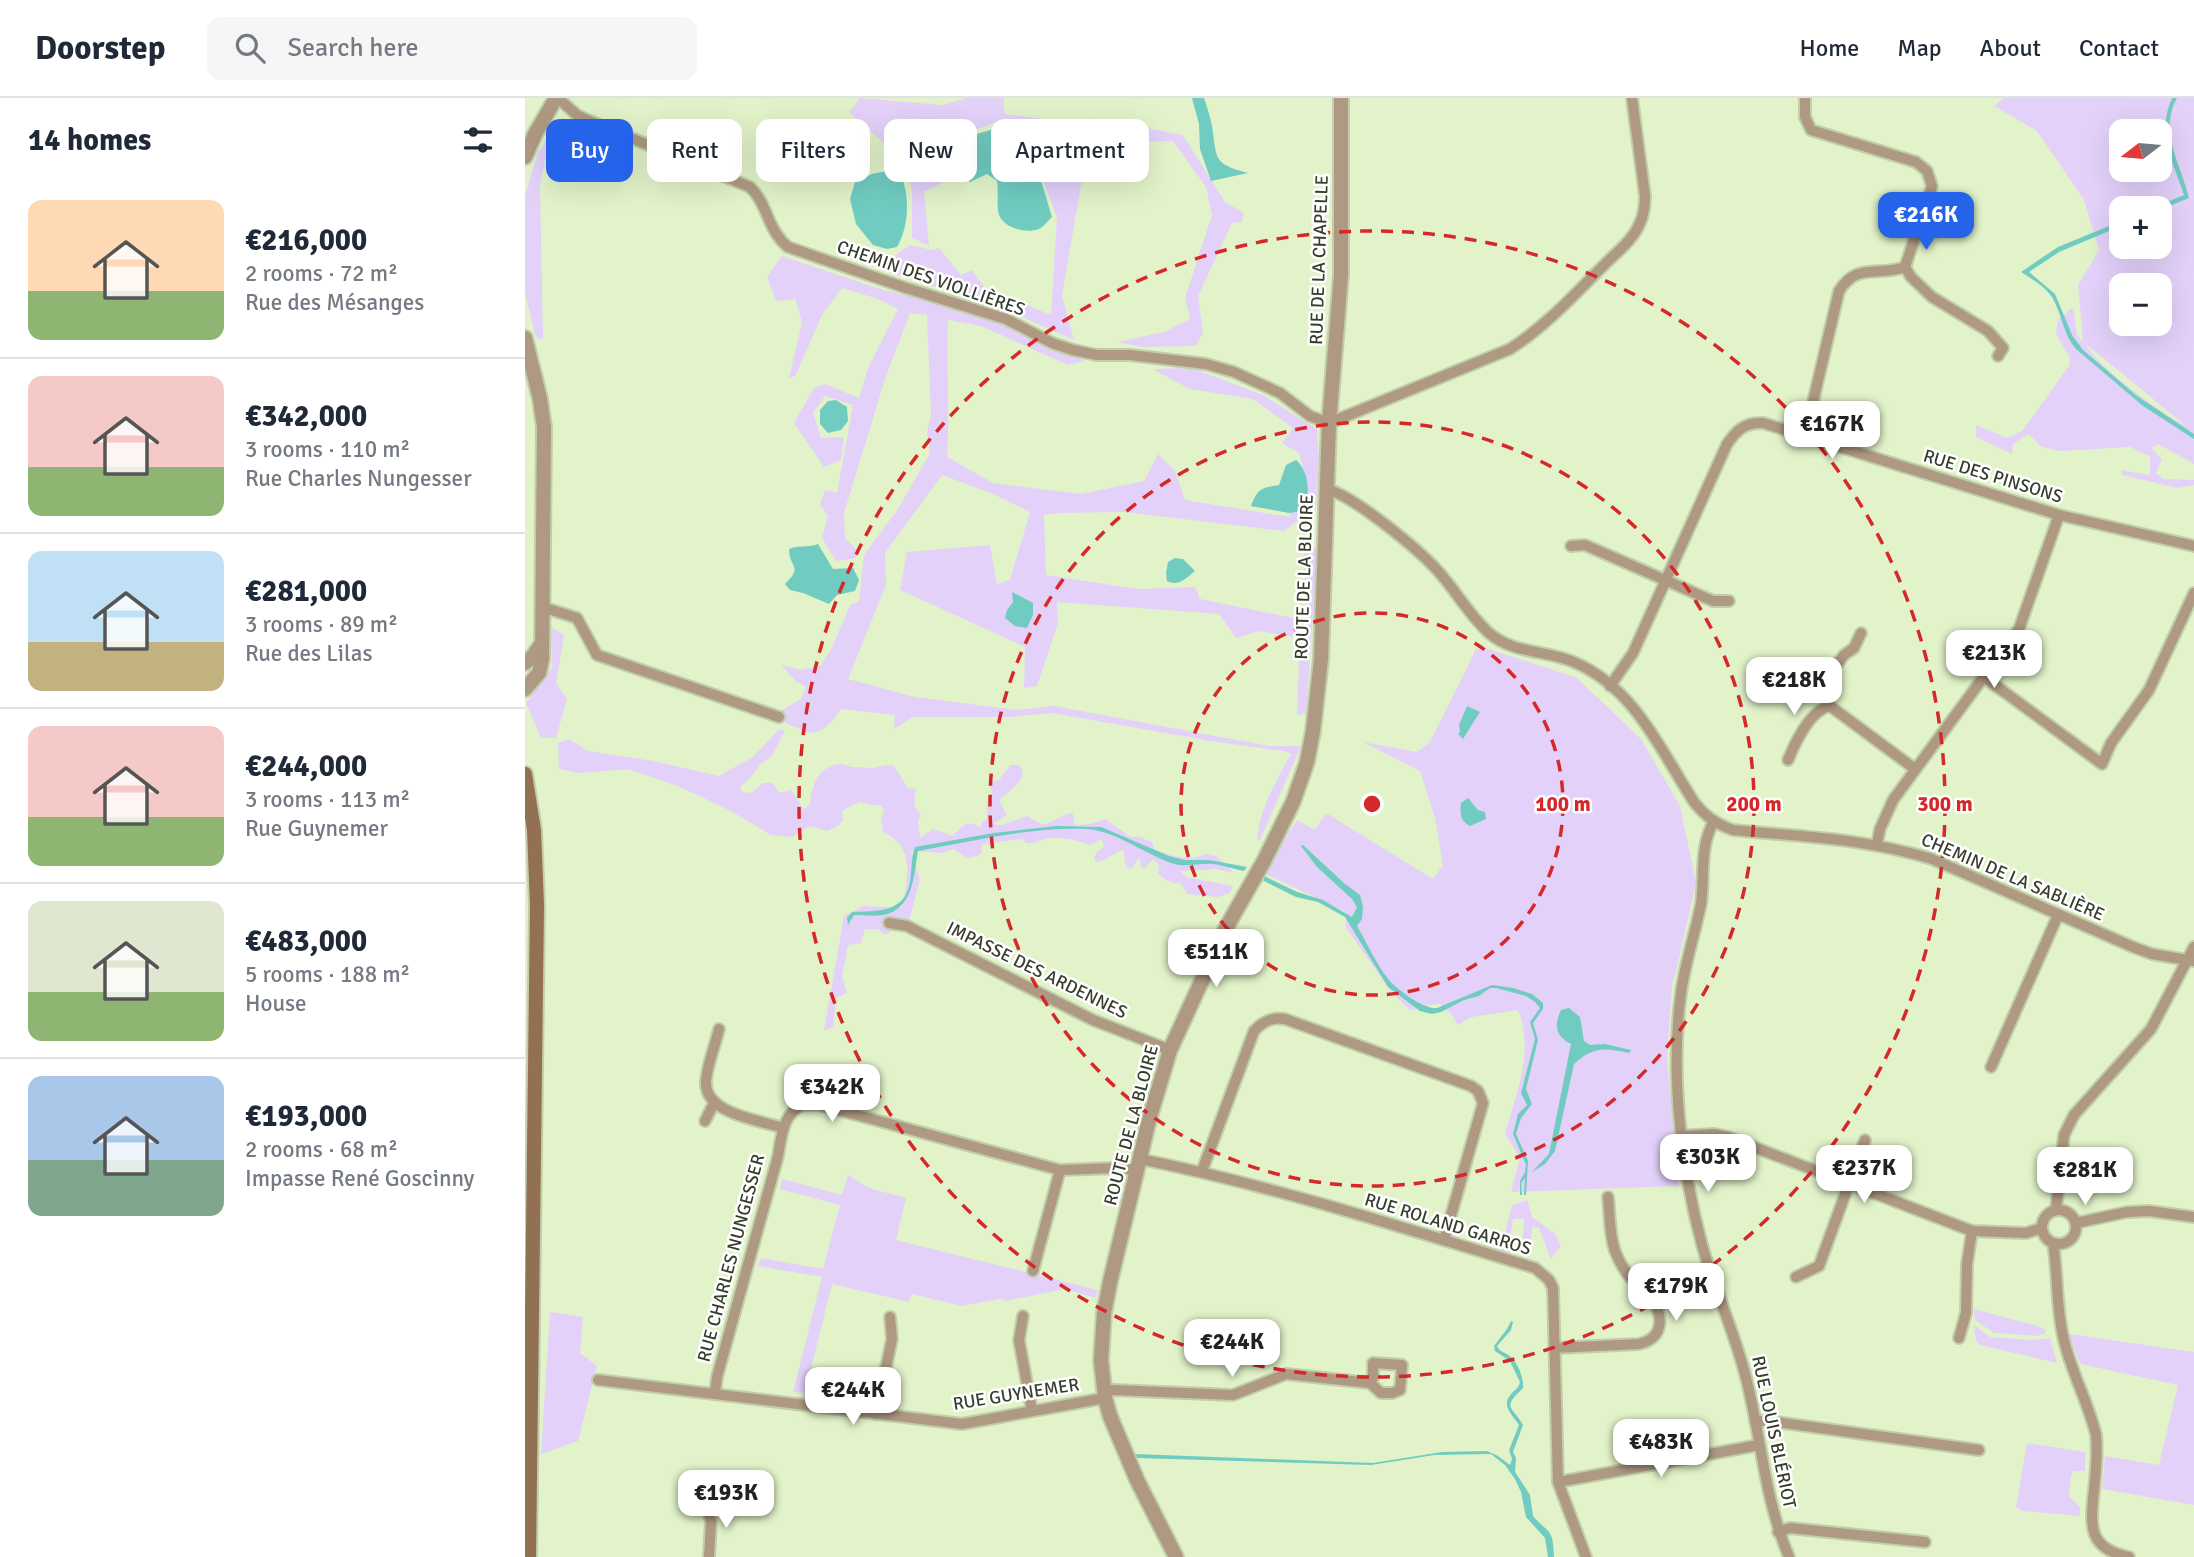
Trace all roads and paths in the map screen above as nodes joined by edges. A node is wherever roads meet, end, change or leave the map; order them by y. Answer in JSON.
{"nodes":[{"id":1,"x":557,"y":98,"type":"edge"},
{"id":2,"x":1341,"y":98,"type":"edge"},
{"id":3,"x":1632,"y":98,"type":"edge"},
{"id":4,"x":1805,"y":98,"type":"edge"},
{"id":5,"x":525,"y":157,"type":"edge"},
{"id":6,"x":1905,"y":267,"type":"junction"},
{"id":7,"x":525,"y":338,"type":"edge"},
{"id":8,"x":1997,"y":356,"type":"dead end"},
{"id":9,"x":1329,"y":424,"type":"junction"},
{"id":10,"x":1805,"y":436,"type":"junction"},
{"id":11,"x":1327,"y":489,"type":"junction"},
{"id":12,"x":2059,"y":516,"type":"junction"},
{"id":13,"x":1571,"y":546,"type":"dead end"},
{"id":14,"x":2194,"y":546,"type":"edge"},
{"id":15,"x":1666,"y":581,"type":"junction"},
{"id":16,"x":2194,"y":593,"type":"edge"},
{"id":17,"x":1728,"y":601,"type":"dead end"},
{"id":18,"x":542,"y":607,"type":"junction"},
{"id":19,"x":1861,"y":633,"type":"dead end"},
{"id":20,"x":543,"y":642,"type":"junction"},
{"id":21,"x":525,"y":663,"type":"edge"},
{"id":22,"x":1984,"y":677,"type":"junction"},
{"id":23,"x":1610,"y":685,"type":"junction"},
{"id":24,"x":525,"y":689,"type":"edge"},
{"id":25,"x":1830,"y":706,"type":"junction"},
{"id":26,"x":779,"y":717,"type":"dead end"},
{"id":27,"x":1788,"y":760,"type":"dead end"},
{"id":28,"x":1915,"y":769,"type":"junction"},
{"id":29,"x":525,"y":774,"type":"edge"},
{"id":30,"x":1714,"y":821,"type":"junction"},
{"id":31,"x":1877,"y":844,"type":"junction"},
{"id":32,"x":2057,"y":915,"type":"junction"},
{"id":33,"x":889,"y":923,"type":"dead end"},
{"id":34,"x":2194,"y":947,"type":"edge"},
{"id":35,"x":2191,"y":960,"type":"edge"},
{"id":36,"x":719,"y":1029,"type":"dead end"},
{"id":37,"x":1171,"y":1050,"type":"junction"},
{"id":38,"x":1991,"y":1067,"type":"dead end"},
{"id":39,"x":714,"y":1103,"type":"junction"},
{"id":40,"x":705,"y":1121,"type":"dead end"},
{"id":41,"x":783,"y":1128,"type":"junction"},
{"id":42,"x":1682,"y":1136,"type":"junction"},
{"id":43,"x":1865,"y":1140,"type":"dead end"},
{"id":44,"x":1138,"y":1164,"type":"junction"},
{"id":45,"x":1060,"y":1170,"type":"junction"},
{"id":46,"x":1202,"y":1171,"type":"junction"},
{"id":47,"x":1850,"y":1183,"type":"junction"},
{"id":48,"x":1608,"y":1197,"type":"dead end"},
{"id":49,"x":2056,"y":1210,"type":"junction"},
{"id":50,"x":2194,"y":1217,"type":"edge"},
{"id":51,"x":2076,"y":1223,"type":"junction"},
{"id":52,"x":2042,"y":1228,"type":"junction"},
{"id":53,"x":1972,"y":1231,"type":"junction"},
{"id":54,"x":1444,"y":1240,"type":"junction"},
{"id":55,"x":2053,"y":1243,"type":"junction"},
{"id":56,"x":529,"y":1264,"type":"edge"},
{"id":57,"x":1034,"y":1271,"type":"dead end"},
{"id":58,"x":1796,"y":1277,"type":"dead end"},
{"id":59,"x":1023,"y":1316,"type":"dead end"},
{"id":60,"x":890,"y":1317,"type":"dead end"},
{"id":61,"x":1959,"y":1338,"type":"dead end"},
{"id":62,"x":1554,"y":1348,"type":"junction"},
{"id":63,"x":598,"y":1380,"type":"dead end"},
{"id":64,"x":1370,"y":1383,"type":"dead end"},
{"id":65,"x":715,"y":1393,"type":"junction"},
{"id":66,"x":1105,"y":1394,"type":"junction"},
{"id":67,"x":1032,"y":1411,"type":"junction"},
{"id":68,"x":876,"y":1414,"type":"junction"},
{"id":69,"x":1755,"y":1421,"type":"junction"},
{"id":70,"x":1759,"y":1445,"type":"junction"},
{"id":71,"x":1979,"y":1450,"type":"dead end"},
{"id":72,"x":1558,"y":1482,"type":"junction"},
{"id":73,"x":707,"y":1507,"type":"dead end"},
{"id":74,"x":1778,"y":1532,"type":"junction"},
{"id":75,"x":1925,"y":1542,"type":"dead end"},
{"id":76,"x":529,"y":1557,"type":"edge"},
{"id":77,"x":709,"y":1557,"type":"edge"},
{"id":78,"x":1176,"y":1557,"type":"edge"},
{"id":79,"x":1585,"y":1557,"type":"edge"},
{"id":80,"x":1789,"y":1557,"type":"edge"},
{"id":81,"x":2129,"y":1557,"type":"edge"}],
"edges":[{"from":1,"to":5,"type":"street"},
{"from":1,"to":9,"type":"street","name":"CHEMIN DES VIOLLIÈRES"},
{"from":2,"to":9,"type":"street","name":"RUE DE LA CHAPELLE"},
{"from":3,"to":9,"type":"street"},
{"from":4,"to":6,"type":"street"},
{"from":6,"to":8,"type":"street"},
{"from":6,"to":10,"type":"street"},
{"from":7,"to":18,"type":"street"},
{"from":9,"to":11,"type":"street","name":"ROUTE DE LA BLOIRE"},
{"from":10,"to":12,"type":"street","name":"RUE DES PINSONS"},
{"from":10,"to":15,"type":"street","name":"RUE DES PINSONS"},
{"from":11,"to":23,"type":"street"},
{"from":11,"to":37,"type":"street","name":"ROUTE DE LA BLOIRE"},
{"from":12,"to":14,"type":"street","name":"RUE DES PINSONS"},
{"from":12,"to":22,"type":"street"},
{"from":13,"to":15,"type":"street"},
{"from":15,"to":17,"type":"street"},
{"from":15,"to":23,"type":"street","name":"RUE DES PINSONS"},
{"from":16,"to":22,"type":"street"},
{"from":18,"to":20,"type":"street"},
{"from":18,"to":26,"type":"street"},
{"from":19,"to":25,"type":"street"},
{"from":20,"to":21,"type":"street"},
{"from":20,"to":24,"type":"street"},
{"from":22,"to":28,"type":"street"},
{"from":23,"to":30,"type":"street"},
{"from":25,"to":27,"type":"street"},
{"from":25,"to":28,"type":"street"},
{"from":28,"to":31,"type":"street"},
{"from":29,"to":56,"type":"main road"},
{"from":30,"to":31,"type":"street","name":"CHEMIN DE LA SABLIÈRE"},
{"from":30,"to":42,"type":"street","name":"RUE LOUIS BLÉRIOT"},
{"from":31,"to":32,"type":"street","name":"CHEMIN DE LA SABLIÈRE"},
{"from":32,"to":35,"type":"street","name":"CHEMIN DE LA SABLIÈRE"},
{"from":32,"to":38,"type":"street"},
{"from":33,"to":37,"type":"street","name":"IMPASSE DES ARDENNES"},
{"from":34,"to":35,"type":"street"},
{"from":35,"to":49,"type":"street"},
{"from":36,"to":39,"type":"street"},
{"from":37,"to":44,"type":"street","name":"ROUTE DE LA BLOIRE"},
{"from":39,"to":40,"type":"street"},
{"from":39,"to":41,"type":"street"},
{"from":41,"to":45,"type":"street"},
{"from":41,"to":65,"type":"street","name":"RUE CHARLES NUNGESSER"},
{"from":42,"to":47,"type":"street"},
{"from":42,"to":69,"type":"street","name":"RUE LOUIS BLÉRIOT"},
{"from":43,"to":47,"type":"street"},
{"from":44,"to":45,"type":"street"},
{"from":44,"to":46,"type":"street","name":"RUE ROLAND GARROS"},
{"from":44,"to":66,"type":"street","name":"ROUTE DE LA BLOIRE"},
{"from":45,"to":57,"type":"street"},
{"from":46,"to":54,"type":"street","name":"RUE ROLAND GARROS"},
{"from":46,"to":54,"type":"street"},
{"from":47,"to":53,"type":"street"},
{"from":47,"to":58,"type":"street"},
{"from":48,"to":62,"type":"street"},
{"from":49,"to":51,"type":"street"},
{"from":49,"to":52,"type":"street"},
{"from":50,"to":51,"type":"street"},
{"from":51,"to":55,"type":"street"},
{"from":52,"to":53,"type":"street"},
{"from":52,"to":55,"type":"street"},
{"from":53,"to":61,"type":"street"},
{"from":54,"to":62,"type":"street","name":"RUE ROLAND GARROS"},
{"from":55,"to":81,"type":"street"},
{"from":56,"to":76,"type":"main road"},
{"from":59,"to":67,"type":"street"},
{"from":60,"to":68,"type":"street"},
{"from":62,"to":72,"type":"street","name":"RUE ROLAND GARROS"},
{"from":63,"to":65,"type":"street","name":"RUE GUYNEMER"},
{"from":64,"to":66,"type":"street","name":"RUE GUYNEMER"},
{"from":65,"to":68,"type":"street","name":"RUE GUYNEMER"},
{"from":66,"to":67,"type":"street","name":"RUE GUYNEMER"},
{"from":66,"to":78,"type":"street","name":"ROUTE DE LA BLOIRE"},
{"from":67,"to":68,"type":"street","name":"RUE GUYNEMER"},
{"from":69,"to":70,"type":"street","name":"RUE LOUIS BLÉRIOT"},
{"from":69,"to":71,"type":"street"},
{"from":70,"to":72,"type":"street"},
{"from":70,"to":74,"type":"street","name":"RUE LOUIS BLÉRIOT"},
{"from":72,"to":79,"type":"street","name":"RUE ROLAND GARROS"},
{"from":73,"to":77,"type":"street"},
{"from":74,"to":75,"type":"street"},
{"from":74,"to":80,"type":"street","name":"RUE LOUIS BLÉRIOT"}]}
